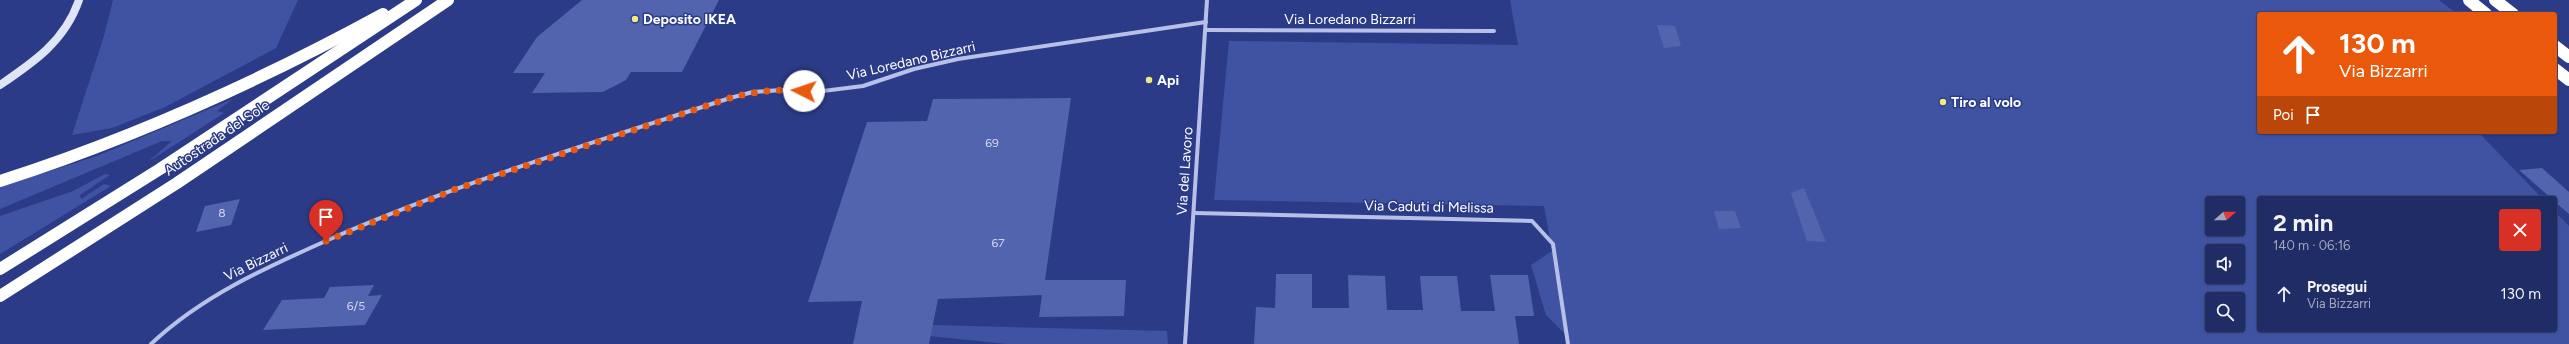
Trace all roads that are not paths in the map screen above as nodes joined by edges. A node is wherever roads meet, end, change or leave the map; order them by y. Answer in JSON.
{"nodes":[{"id":1,"x":79,"y":0,"type":"edge"},
{"id":2,"x":407,"y":0,"type":"edge"},
{"id":3,"x":416,"y":0,"type":"edge"},
{"id":4,"x":448,"y":0,"type":"edge"},
{"id":5,"x":1207,"y":0,"type":"edge"},
{"id":6,"x":2469,"y":0,"type":"edge"},
{"id":7,"x":2495,"y":0,"type":"edge"},
{"id":8,"x":2484,"y":12,"type":"edge"},
{"id":9,"x":2510,"y":12,"type":"edge"},
{"id":10,"x":1206,"y":22,"type":"junction"},
{"id":11,"x":1206,"y":30,"type":"junction"},
{"id":12,"x":1494,"y":31,"type":"dead end"},
{"id":13,"x":2557,"y":48,"type":"edge"},
{"id":14,"x":2569,"y":57,"type":"edge"},
{"id":15,"x":2557,"y":71,"type":"edge"},
{"id":16,"x":2569,"y":80,"type":"edge"},
{"id":17,"x":0,"y":85,"type":"edge"},
{"id":18,"x":0,"y":181,"type":"edge"},
{"id":19,"x":1194,"y":213,"type":"junction"},
{"id":20,"x":354,"y":228,"type":"joint"},
{"id":21,"x":0,"y":269,"type":"edge"},
{"id":22,"x":0,"y":296,"type":"edge"},
{"id":23,"x":151,"y":344,"type":"edge"},
{"id":24,"x":1185,"y":344,"type":"edge"},
{"id":25,"x":1568,"y":344,"type":"edge"}],
"edges":[{"from":1,"to":17,"type":"street"},
{"from":2,"to":18,"type":"highway"},
{"from":3,"to":21,"type":"highway","name":"Autostrada del Sole"},
{"from":4,"to":22,"type":"highway","name":"Autostrada del Sole"},
{"from":5,"to":10,"type":"street","name":"Via del Lavoro"},
{"from":6,"to":8,"type":"highway"},
{"from":7,"to":9,"type":"highway"},
{"from":10,"to":11,"type":"street","name":"Via del Lavoro"},
{"from":10,"to":20,"type":"street","name":"Via Loredano Bizzarri"},
{"from":11,"to":12,"type":"street","name":"Via Loredano Bizzarri"},
{"from":11,"to":19,"type":"street","name":"Via del Lavoro"},
{"from":13,"to":14,"type":"highway"},
{"from":15,"to":16,"type":"highway"},
{"from":19,"to":24,"type":"street","name":"Via del Lavoro"},
{"from":19,"to":25,"type":"street","name":"Via Caduti di Melissa"},
{"from":20,"to":23,"type":"street","name":"Via Bizzarri"}]}
